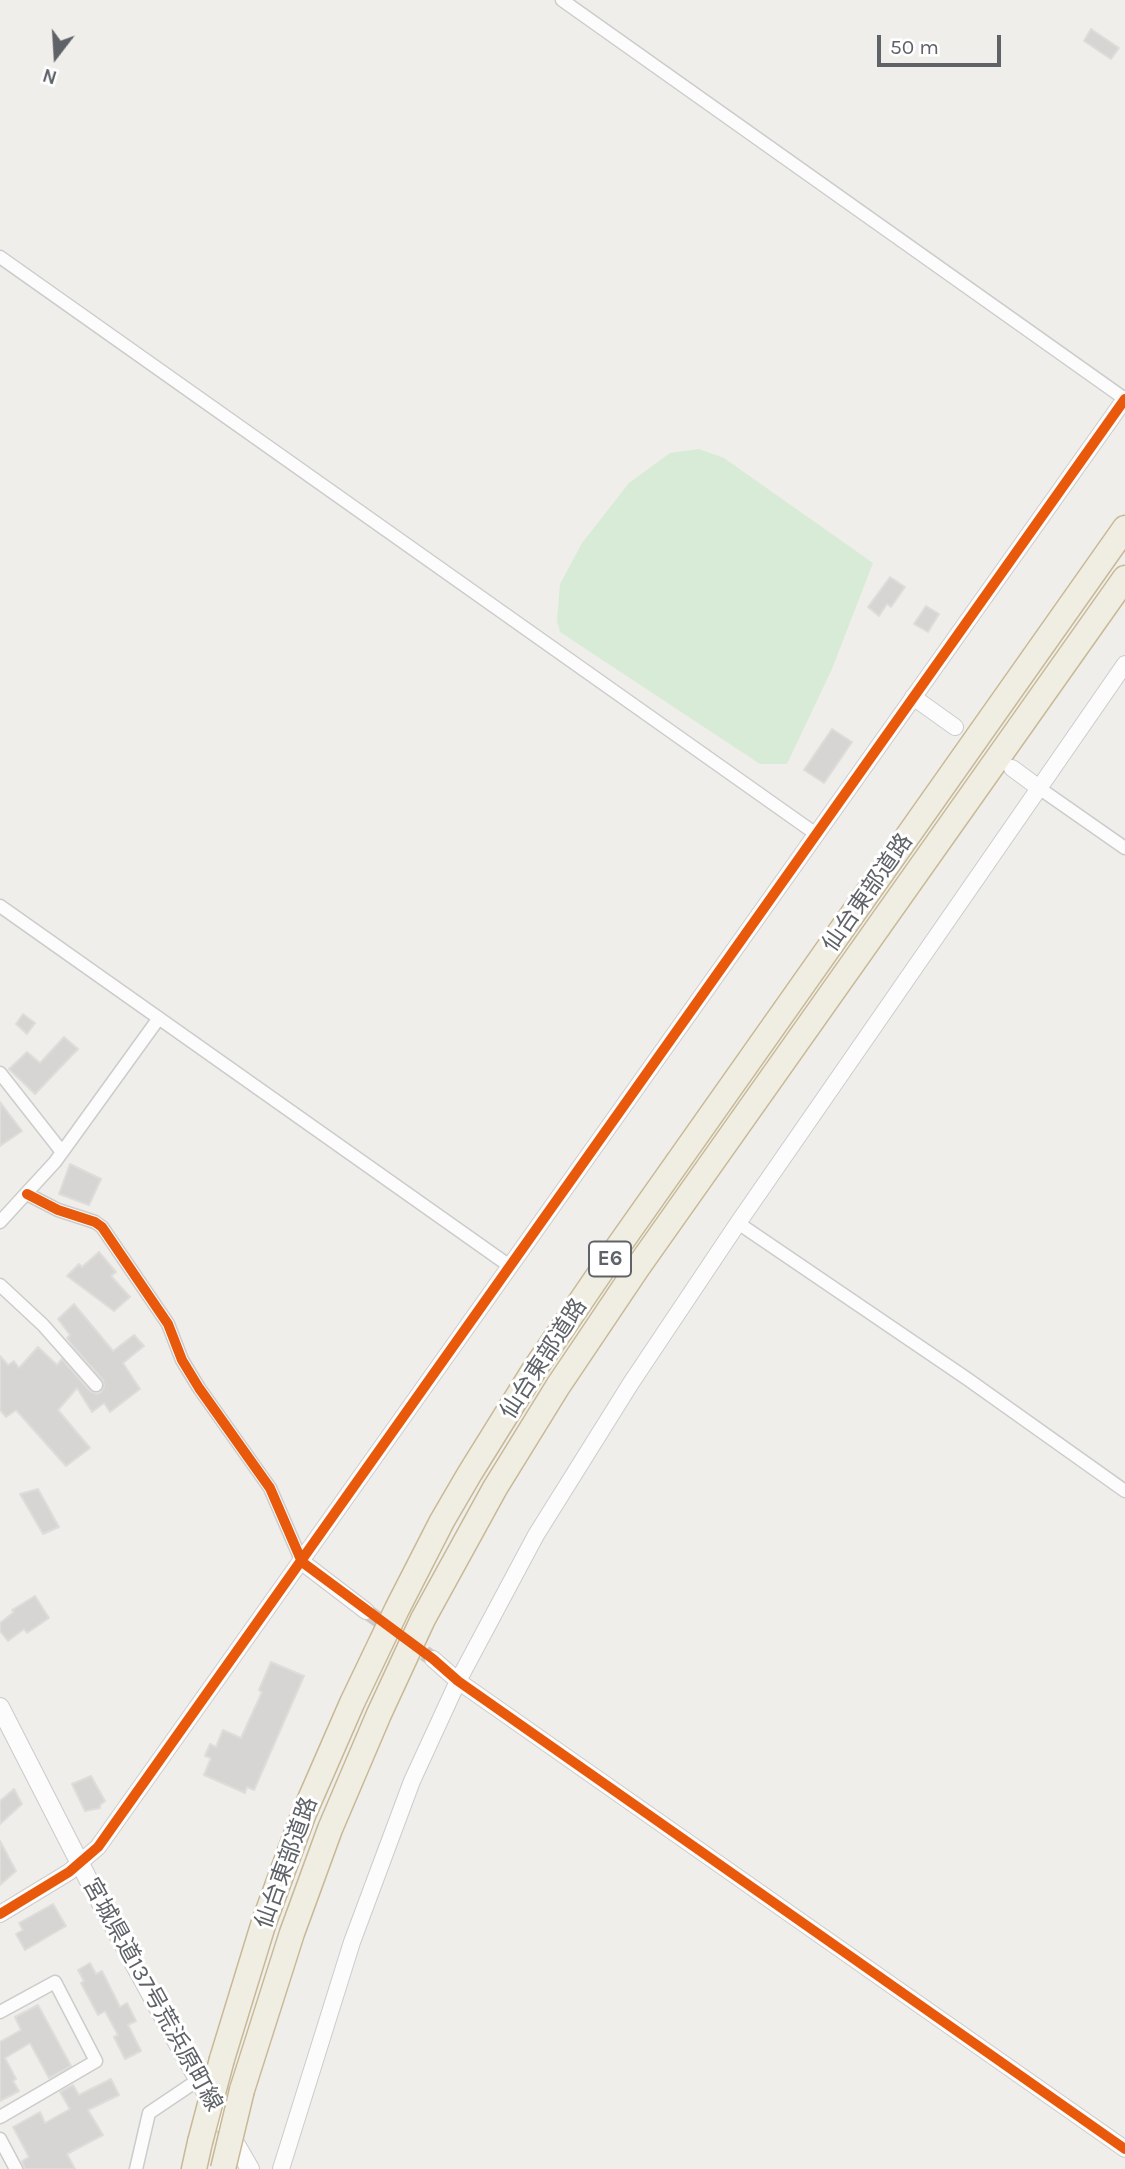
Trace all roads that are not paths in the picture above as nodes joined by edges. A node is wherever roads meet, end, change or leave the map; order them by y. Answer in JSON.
{"nodes":[{"id":1,"x":562,"y":0,"type":"edge"},
{"id":2,"x":0,"y":257,"type":"edge"},
{"id":3,"x":1125,"y":399,"type":"edge"},
{"id":4,"x":1125,"y":528,"type":"edge"},
{"id":5,"x":1125,"y":578,"type":"edge"},
{"id":6,"x":1125,"y":664,"type":"edge"},
{"id":7,"x":913,"y":697,"type":"junction"},
{"id":8,"x":955,"y":727,"type":"dead end"},
{"id":9,"x":1012,"y":768,"type":"dead end"},
{"id":10,"x":1039,"y":788,"type":"junction"},
{"id":11,"x":816,"y":834,"type":"junction"},
{"id":12,"x":1125,"y":848,"type":"edge"},
{"id":13,"x":0,"y":906,"type":"edge"},
{"id":14,"x":159,"y":1018,"type":"junction"},
{"id":15,"x":0,"y":1073,"type":"edge"},
{"id":16,"x":62,"y":1153,"type":"junction"},
{"id":17,"x":27,"y":1194,"type":"junction"},
{"id":18,"x":0,"y":1222,"type":"edge"},
{"id":19,"x":738,"y":1223,"type":"junction"},
{"id":20,"x":511,"y":1268,"type":"junction"},
{"id":21,"x":0,"y":1285,"type":"edge"},
{"id":22,"x":96,"y":1385,"type":"dead end"},
{"id":23,"x":1125,"y":1491,"type":"edge"},
{"id":24,"x":302,"y":1562,"type":"junction"},
{"id":25,"x":366,"y":1611,"type":"tunnel mouth"},
{"id":26,"x":433,"y":1659,"type":"tunnel mouth"},
{"id":27,"x":458,"y":1681,"type":"junction"},
{"id":28,"x":0,"y":1707,"type":"edge"},
{"id":29,"x":80,"y":1863,"type":"junction"},
{"id":30,"x":0,"y":1914,"type":"edge"},
{"id":31,"x":0,"y":2012,"type":"edge"},
{"id":32,"x":198,"y":2080,"type":"junction"},
{"id":33,"x":0,"y":2117,"type":"edge"},
{"id":34,"x":0,"y":2139,"type":"edge"},
{"id":35,"x":1125,"y":2149,"type":"edge"},
{"id":36,"x":16,"y":2169,"type":"edge"},
{"id":37,"x":136,"y":2169,"type":"edge"},
{"id":38,"x":194,"y":2169,"type":"edge"},
{"id":39,"x":223,"y":2169,"type":"edge"},
{"id":40,"x":250,"y":2169,"type":"edge"},
{"id":41,"x":281,"y":2169,"type":"edge"}],
"edges":[{"from":1,"to":3,"type":"street"},
{"from":2,"to":11,"type":"street"},
{"from":3,"to":7,"type":"street"},
{"from":4,"to":38,"type":"highway","name":"仙台東部道路","number":"E6","bridge":true},
{"from":5,"to":39,"type":"highway","name":"仙台東部道路","number":"E6","bridge":true},
{"from":6,"to":10,"type":"street"},
{"from":7,"to":8,"type":"street"},
{"from":7,"to":11,"type":"street"},
{"from":9,"to":10,"type":"street"},
{"from":10,"to":12,"type":"street"},
{"from":10,"to":19,"type":"street"},
{"from":11,"to":20,"type":"street"},
{"from":13,"to":14,"type":"street"},
{"from":14,"to":16,"type":"street"},
{"from":14,"to":20,"type":"street"},
{"from":15,"to":16,"type":"street"},
{"from":16,"to":17,"type":"street"},
{"from":17,"to":18,"type":"street"},
{"from":17,"to":24,"type":"street"},
{"from":19,"to":23,"type":"street"},
{"from":19,"to":27,"type":"street"},
{"from":20,"to":24,"type":"street"},
{"from":21,"to":22,"type":"street"},
{"from":24,"to":25,"type":"street"},
{"from":24,"to":29,"type":"street"},
{"from":26,"to":27,"type":"street"},
{"from":27,"to":35,"type":"street"},
{"from":27,"to":41,"type":"street"},
{"from":28,"to":29,"type":"main road","name":"宮城県道137号荒浜原町線"},
{"from":29,"to":30,"type":"street"},
{"from":29,"to":32,"type":"main road","name":"宮城県道137号荒浜原町線"},
{"from":31,"to":33,"type":"street"},
{"from":32,"to":37,"type":"street"},
{"from":32,"to":40,"type":"main road","name":"宮城県道137号荒浜原町線"},
{"from":34,"to":36,"type":"street"}]}
